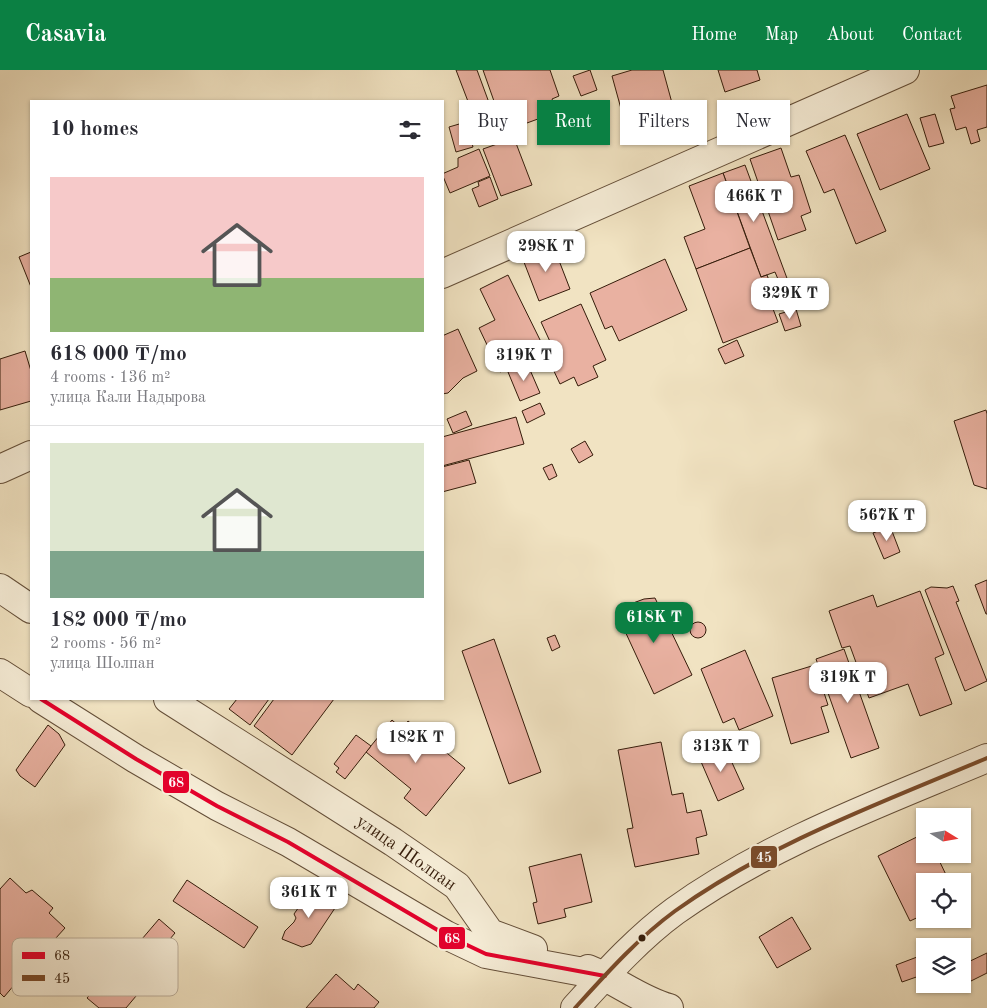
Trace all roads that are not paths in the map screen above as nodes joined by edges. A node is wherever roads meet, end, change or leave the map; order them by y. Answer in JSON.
{"nodes":[{"id":1,"x":905,"y":70,"type":"edge"},
{"id":2,"x":444,"y":273,"type":"edge"},
{"id":3,"x":30,"y":455,"type":"edge"},
{"id":4,"x":0,"y":469,"type":"edge"},
{"id":5,"x":0,"y":588,"type":"edge"},
{"id":6,"x":30,"y":608,"type":"edge"},
{"id":7,"x":0,"y":673,"type":"edge"},
{"id":8,"x":30,"y":692,"type":"edge"},
{"id":9,"x":43,"y":700,"type":"edge"},
{"id":10,"x":170,"y":700,"type":"edge"},
{"id":11,"x":987,"y":758,"type":"edge"},
{"id":12,"x":605,"y":976,"type":"junction"},
{"id":13,"x":575,"y":1008,"type":"edge"},
{"id":14,"x":669,"y":1008,"type":"edge"}],
"edges":[{"from":1,"to":2,"type":"street"},
{"from":3,"to":4,"type":"street"},
{"from":5,"to":6,"type":"street"},
{"from":7,"to":8,"type":"street"},
{"from":9,"to":12,"type":"street"},
{"from":10,"to":12,"type":"street","name":"улица Шолпан"},
{"from":11,"to":12,"type":"street"},
{"from":12,"to":13,"type":"street"},
{"from":12,"to":14,"type":"street","name":"улица Шолпан"}]}
